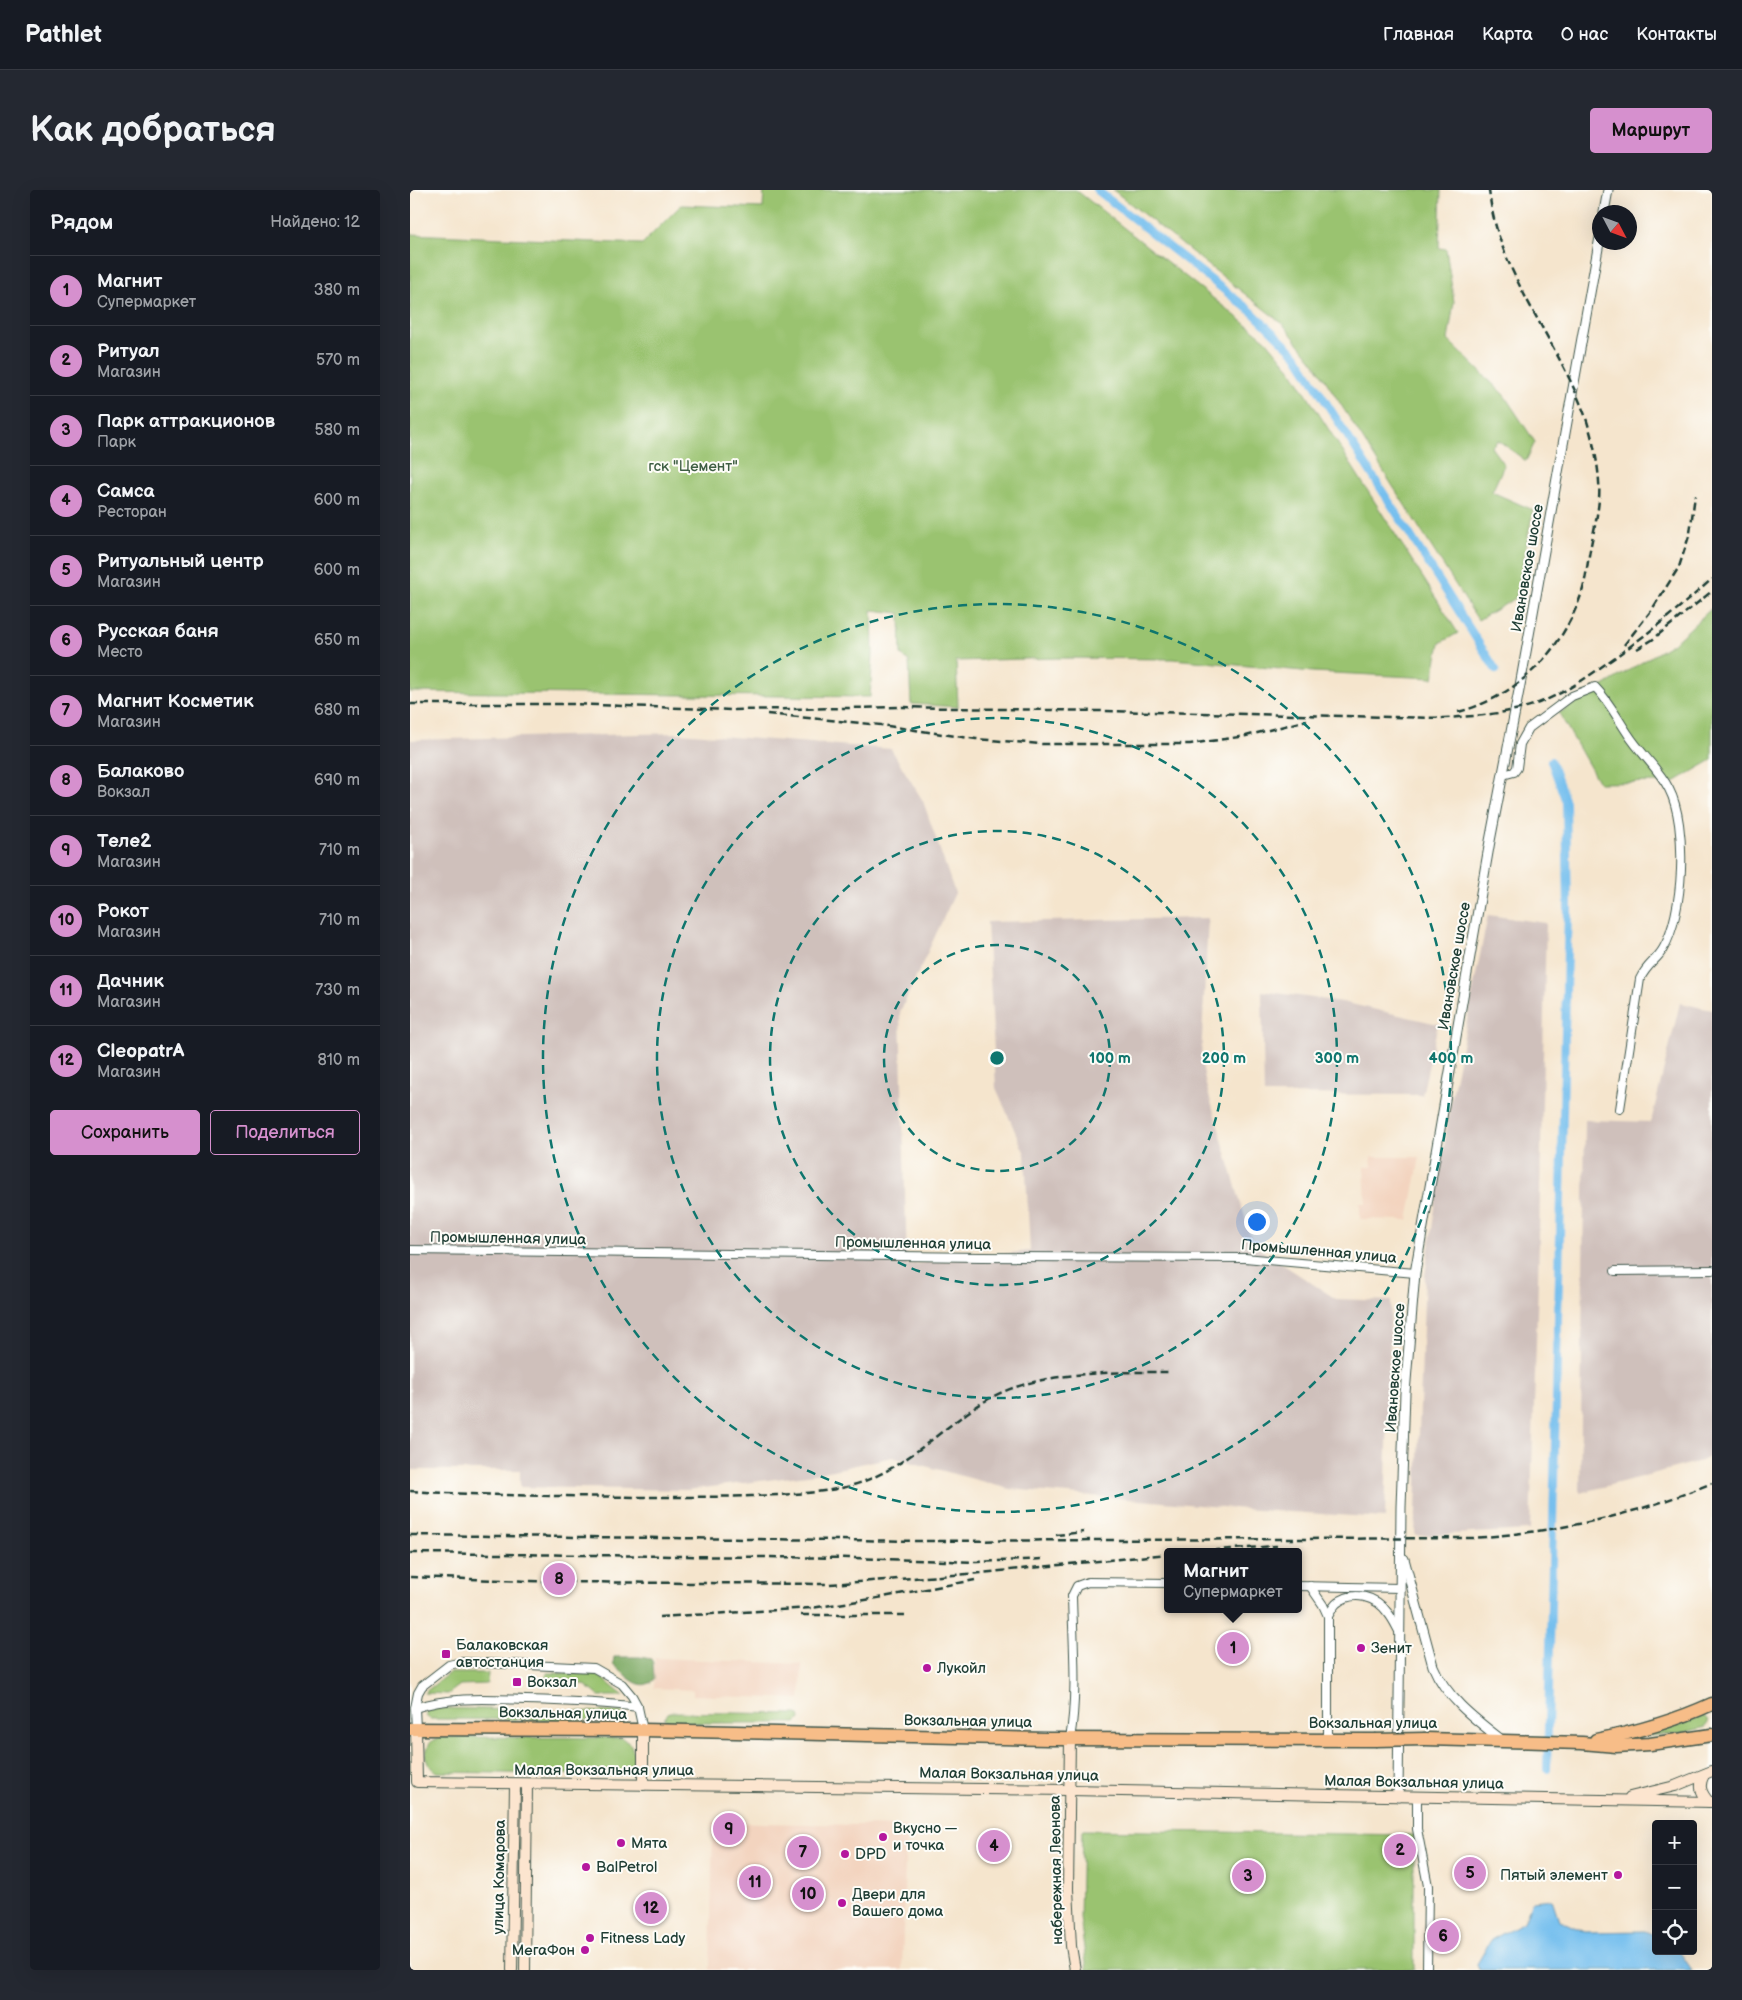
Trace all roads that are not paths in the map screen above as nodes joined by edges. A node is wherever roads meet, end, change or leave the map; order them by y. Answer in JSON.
{"nodes":[{"id":1,"x":1608,"y":190,"type":"edge"},
{"id":2,"x":1605,"y":205,"type":"edge"},
{"id":3,"x":1598,"y":250,"type":"edge"},
{"id":4,"x":1503,"y":775,"type":"junction"},
{"id":5,"x":1620,"y":1109,"type":"dead end"},
{"id":6,"x":410,"y":1250,"type":"edge"},
{"id":7,"x":1712,"y":1270,"type":"edge"},
{"id":8,"x":1614,"y":1271,"type":"dead end"},
{"id":9,"x":1415,"y":1274,"type":"junction"},
{"id":10,"x":1402,"y":1550,"type":"junction"},
{"id":11,"x":1164,"y":1583,"type":"edge"},
{"id":12,"x":1302,"y":1586,"type":"edge"},
{"id":13,"x":1310,"y":1586,"type":"junction"},
{"id":14,"x":1400,"y":1588,"type":"junction"},
{"id":15,"x":1328,"y":1616,"type":"junction"},
{"id":16,"x":1400,"y":1633,"type":"junction"},
{"id":17,"x":638,"y":1707,"type":"junction"},
{"id":18,"x":415,"y":1708,"type":"junction"},
{"id":19,"x":1709,"y":1708,"type":"edge"},
{"id":20,"x":413,"y":1729,"type":"edge"},
{"id":21,"x":642,"y":1730,"type":"junction"},
{"id":22,"x":1711,"y":1734,"type":"edge"},
{"id":23,"x":1328,"y":1739,"type":"junction"},
{"id":24,"x":1070,"y":1740,"type":"junction"},
{"id":25,"x":1503,"y":1741,"type":"junction"},
{"id":26,"x":1582,"y":1742,"type":"junction"},
{"id":27,"x":1708,"y":1773,"type":"edge"},
{"id":28,"x":413,"y":1782,"type":"edge"},
{"id":29,"x":515,"y":1785,"type":"junction"},
{"id":30,"x":527,"y":1785,"type":"junction"},
{"id":31,"x":643,"y":1785,"type":"junction"},
{"id":32,"x":1069,"y":1790,"type":"junction"},
{"id":33,"x":1398,"y":1797,"type":"junction"},
{"id":34,"x":1417,"y":1797,"type":"junction"},
{"id":35,"x":1607,"y":1801,"type":"junction"},
{"id":36,"x":1710,"y":1802,"type":"edge"},
{"id":37,"x":512,"y":1970,"type":"edge"},
{"id":38,"x":525,"y":1970,"type":"edge"},
{"id":39,"x":1075,"y":1970,"type":"edge"},
{"id":40,"x":1427,"y":1970,"type":"edge"}],
"edges":[{"from":1,"to":2,"type":"street"},
{"from":3,"to":4,"type":"street","name":"Ивановское шоссе"},
{"from":4,"to":5,"type":"street"},
{"from":4,"to":9,"type":"street","name":"Ивановское шоссе"},
{"from":6,"to":9,"type":"street","name":"Промышленная улица"},
{"from":7,"to":8,"type":"street"},
{"from":9,"to":10,"type":"street","name":"Ивановское шоссе"},
{"from":10,"to":14,"type":"street","name":"Ивановское шоссе"},
{"from":10,"to":25,"type":"street"},
{"from":11,"to":24,"type":"street"},
{"from":12,"to":13,"type":"street"},
{"from":13,"to":14,"type":"street"},
{"from":13,"to":15,"type":"street"},
{"from":14,"to":16,"type":"street","name":"Ивановское шоссе"},
{"from":15,"to":16,"type":"street"},
{"from":15,"to":23,"type":"street"},
{"from":16,"to":33,"type":"street","name":"Ивановское шоссе"},
{"from":17,"to":18,"type":"street"},
{"from":17,"to":18,"type":"street"},
{"from":17,"to":21,"type":"street"},
{"from":18,"to":20,"type":"street"},
{"from":19,"to":26,"type":"highway"},
{"from":20,"to":21,"type":"highway","name":"Вокзальная улица"},
{"from":20,"to":28,"type":"main road"},
{"from":21,"to":24,"type":"highway","name":"Вокзальная улица"},
{"from":21,"to":31,"type":"main road"},
{"from":22,"to":26,"type":"highway"},
{"from":23,"to":24,"type":"highway","name":"Вокзальная улица"},
{"from":23,"to":25,"type":"highway","name":"Вокзальная улица","bridge":true},
{"from":24,"to":32,"type":"main road","name":"набережная Леонова"},
{"from":25,"to":26,"type":"highway","name":"Вокзальная улица"},
{"from":27,"to":35,"type":"main road"},
{"from":27,"to":36,"type":"main road"},
{"from":28,"to":29,"type":"main road","name":"Малая Вокзальная улица"},
{"from":29,"to":30,"type":"main road","name":"Малая Вокзальная улица"},
{"from":29,"to":37,"type":"main road","name":"улица Комарова"},
{"from":30,"to":31,"type":"main road","name":"Малая Вокзальная улица"},
{"from":30,"to":38,"type":"main road"},
{"from":31,"to":32,"type":"main road","name":"Малая Вокзальная улица"},
{"from":32,"to":33,"type":"main road","name":"Малая Вокзальная улица"},
{"from":32,"to":39,"type":"main road","name":"набережная Леонова"},
{"from":33,"to":34,"type":"main road","name":"Малая Вокзальная улица"},
{"from":34,"to":35,"type":"main road","name":"Малая Вокзальная улица"},
{"from":34,"to":40,"type":"street"},
{"from":35,"to":36,"type":"main road"}]}
